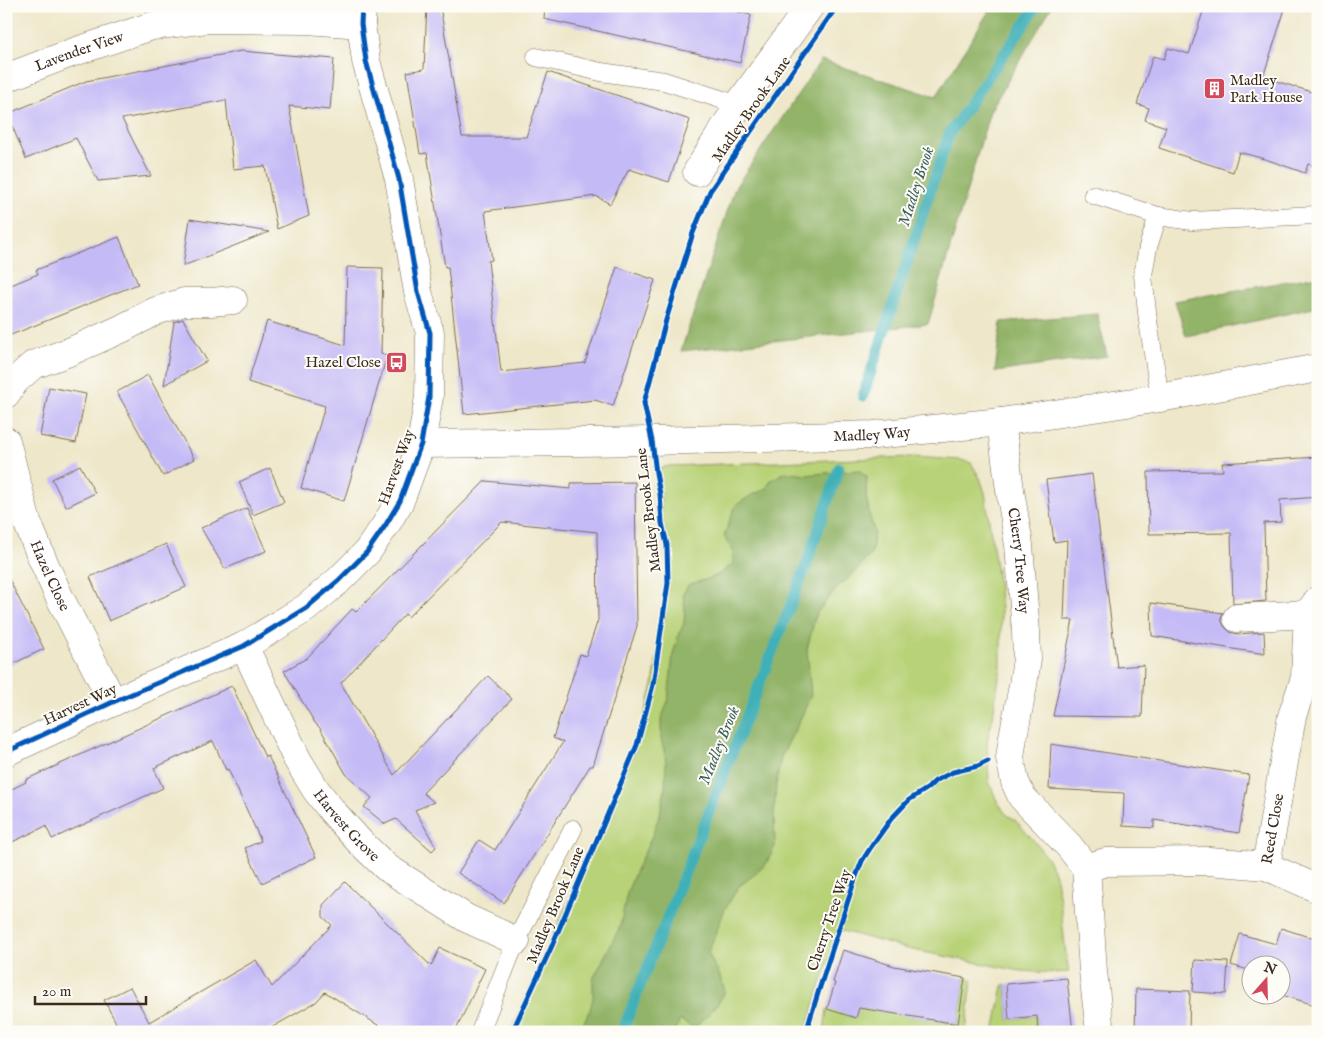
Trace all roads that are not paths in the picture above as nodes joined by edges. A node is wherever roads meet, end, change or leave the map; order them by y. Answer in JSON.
{"nodes":[{"id":1,"x":810,"y":6,"type":"edge"},
{"id":2,"x":361,"y":15,"type":"edge"},
{"id":3,"x":149,"y":16,"type":"edge"},
{"id":4,"x":536,"y":57,"type":"dead end"},
{"id":5,"x":6,"y":78,"type":"edge"},
{"id":6,"x":738,"y":105,"type":"junction"},
{"id":7,"x":697,"y":172,"type":"dead end"},
{"id":8,"x":1093,"y":195,"type":"dead end"},
{"id":9,"x":1317,"y":215,"type":"edge"},
{"id":10,"x":1158,"y":216,"type":"junction"},
{"id":11,"x":233,"y":300,"type":"dead end"},
{"id":12,"x":1318,"y":368,"type":"edge"},
{"id":13,"x":6,"y":394,"type":"edge"},
{"id":14,"x":1160,"y":398,"type":"junction"},
{"id":15,"x":1001,"y":422,"type":"junction"},
{"id":16,"x":6,"y":441,"type":"edge"},
{"id":17,"x":421,"y":444,"type":"junction"},
{"id":18,"x":1313,"y":607,"type":"edge"},
{"id":19,"x":1237,"y":618,"type":"dead end"},
{"id":20,"x":244,"y":646,"type":"junction"},
{"id":21,"x":113,"y":702,"type":"junction"},
{"id":22,"x":6,"y":752,"type":"edge"},
{"id":23,"x":573,"y":829,"type":"dead end"},
{"id":24,"x":1266,"y":866,"type":"junction"},
{"id":25,"x":1086,"y":868,"type":"junction"},
{"id":26,"x":1318,"y":889,"type":"edge"},
{"id":27,"x":516,"y":941,"type":"junction"},
{"id":28,"x":480,"y":1032,"type":"edge"},
{"id":29,"x":1100,"y":1032,"type":"edge"}],
"edges":[{"from":1,"to":6,"type":"street","name":"Madley Brook Lane"},
{"from":2,"to":3,"type":"street","name":"Lavender View"},
{"from":2,"to":17,"type":"street","name":"Harvest Way"},
{"from":3,"to":5,"type":"street","name":"Lavender View"},
{"from":4,"to":6,"type":"lane"},
{"from":6,"to":7,"type":"street","name":"Madley Brook Lane"},
{"from":8,"to":10,"type":"lane"},
{"from":9,"to":10,"type":"lane"},
{"from":10,"to":14,"type":"lane"},
{"from":11,"to":13,"type":"street"},
{"from":12,"to":14,"type":"street","name":"Madley Way"},
{"from":14,"to":15,"type":"street","name":"Madley Way"},
{"from":15,"to":17,"type":"street","name":"Madley Way"},
{"from":15,"to":25,"type":"street","name":"Cherry Tree Way"},
{"from":16,"to":21,"type":"street","name":"Hazel Close"},
{"from":17,"to":20,"type":"street","name":"Harvest Way"},
{"from":18,"to":19,"type":"street","name":"Reed Close"},
{"from":18,"to":24,"type":"street","name":"Reed Close"},
{"from":20,"to":21,"type":"street","name":"Harvest Way"},
{"from":20,"to":27,"type":"street","name":"Harvest Grove"},
{"from":21,"to":22,"type":"street","name":"Harvest Way"},
{"from":23,"to":27,"type":"lane"},
{"from":24,"to":25,"type":"street","name":"Reed Close"},
{"from":24,"to":26,"type":"street"},
{"from":25,"to":29,"type":"street"},
{"from":27,"to":28,"type":"lane"}]}
